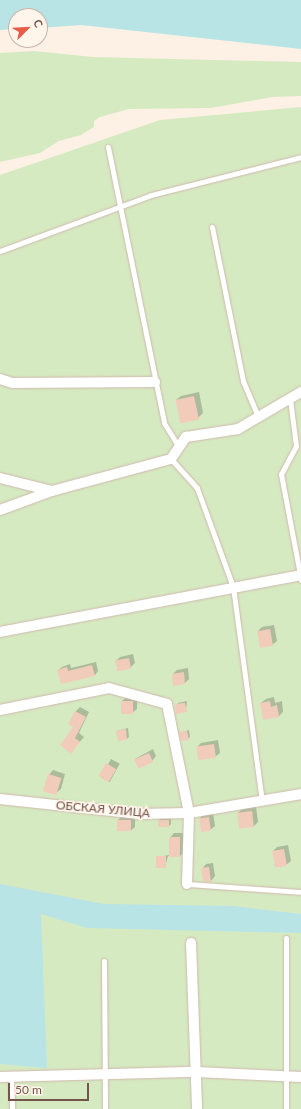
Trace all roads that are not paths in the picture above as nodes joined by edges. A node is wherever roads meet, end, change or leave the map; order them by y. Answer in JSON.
{"nodes":[{"id":1,"x":108,"y":147,"type":"dead end"},
{"id":2,"x":301,"y":157,"type":"edge"},
{"id":3,"x":121,"y":207,"type":"junction"},
{"id":4,"x":212,"y":227,"type":"dead end"},
{"id":5,"x":0,"y":251,"type":"edge"},
{"id":6,"x":0,"y":379,"type":"edge"},
{"id":7,"x":155,"y":382,"type":"junction"},
{"id":8,"x":301,"y":392,"type":"edge"},
{"id":9,"x":290,"y":399,"type":"junction"},
{"id":10,"x":258,"y":417,"type":"junction"},
{"id":11,"x":179,"y":447,"type":"junction"},
{"id":12,"x":171,"y":459,"type":"junction"},
{"id":13,"x":0,"y":478,"type":"edge"},
{"id":14,"x":52,"y":491,"type":"junction"},
{"id":15,"x":0,"y":510,"type":"edge"},
{"id":16,"x":301,"y":577,"type":"edge"},
{"id":17,"x":233,"y":587,"type":"junction"},
{"id":18,"x":0,"y":632,"type":"edge"},
{"id":19,"x":0,"y":710,"type":"edge"},
{"id":20,"x":301,"y":794,"type":"edge"},
{"id":21,"x":0,"y":799,"type":"edge"},
{"id":22,"x":262,"y":801,"type":"junction"},
{"id":23,"x":189,"y":813,"type":"junction"},
{"id":24,"x":187,"y":884,"type":"joint"},
{"id":25,"x":301,"y":892,"type":"edge"},
{"id":26,"x":286,"y":938,"type":"dead end"},
{"id":27,"x":191,"y":943,"type":"dead end"},
{"id":28,"x":104,"y":961,"type":"dead end"},
{"id":29,"x":196,"y":1072,"type":"junction"},
{"id":30,"x":105,"y":1075,"type":"junction"},
{"id":31,"x":0,"y":1077,"type":"edge"},
{"id":32,"x":12,"y":1077,"type":"junction"},
{"id":33,"x":286,"y":1077,"type":"junction"},
{"id":34,"x":301,"y":1077,"type":"edge"},
{"id":35,"x":12,"y":1109,"type":"edge"},
{"id":36,"x":105,"y":1109,"type":"edge"},
{"id":37,"x":197,"y":1109,"type":"edge"},
{"id":38,"x":286,"y":1109,"type":"edge"}],
"edges":[{"from":1,"to":3,"type":"lane"},
{"from":2,"to":3,"type":"lane"},
{"from":3,"to":5,"type":"lane"},
{"from":3,"to":7,"type":"lane"},
{"from":4,"to":10,"type":"lane"},
{"from":6,"to":7,"type":"street"},
{"from":7,"to":11,"type":"lane"},
{"from":8,"to":9,"type":"street"},
{"from":9,"to":10,"type":"street"},
{"from":9,"to":16,"type":"lane"},
{"from":10,"to":11,"type":"street"},
{"from":11,"to":12,"type":"street"},
{"from":12,"to":14,"type":"street"},
{"from":12,"to":17,"type":"lane"},
{"from":13,"to":14,"type":"street"},
{"from":14,"to":15,"type":"street"},
{"from":16,"to":17,"type":"street"},
{"from":17,"to":18,"type":"street"},
{"from":17,"to":22,"type":"lane"},
{"from":19,"to":23,"type":"street"},
{"from":20,"to":22,"type":"street","name":"ОБСКАЯ УЛИЦА"},
{"from":21,"to":23,"type":"street","name":"ОБСКАЯ УЛИЦА"},
{"from":22,"to":23,"type":"street","name":"ОБСКАЯ УЛИЦА"},
{"from":23,"to":24,"type":"street"},
{"from":24,"to":25,"type":"lane"},
{"from":26,"to":33,"type":"lane"},
{"from":27,"to":29,"type":"street"},
{"from":28,"to":30,"type":"lane"},
{"from":29,"to":30,"type":"street"},
{"from":29,"to":33,"type":"street"},
{"from":29,"to":37,"type":"street"},
{"from":30,"to":32,"type":"street"},
{"from":30,"to":36,"type":"lane"},
{"from":31,"to":32,"type":"street"},
{"from":32,"to":35,"type":"lane"},
{"from":33,"to":34,"type":"street"},
{"from":33,"to":38,"type":"lane"}]}
